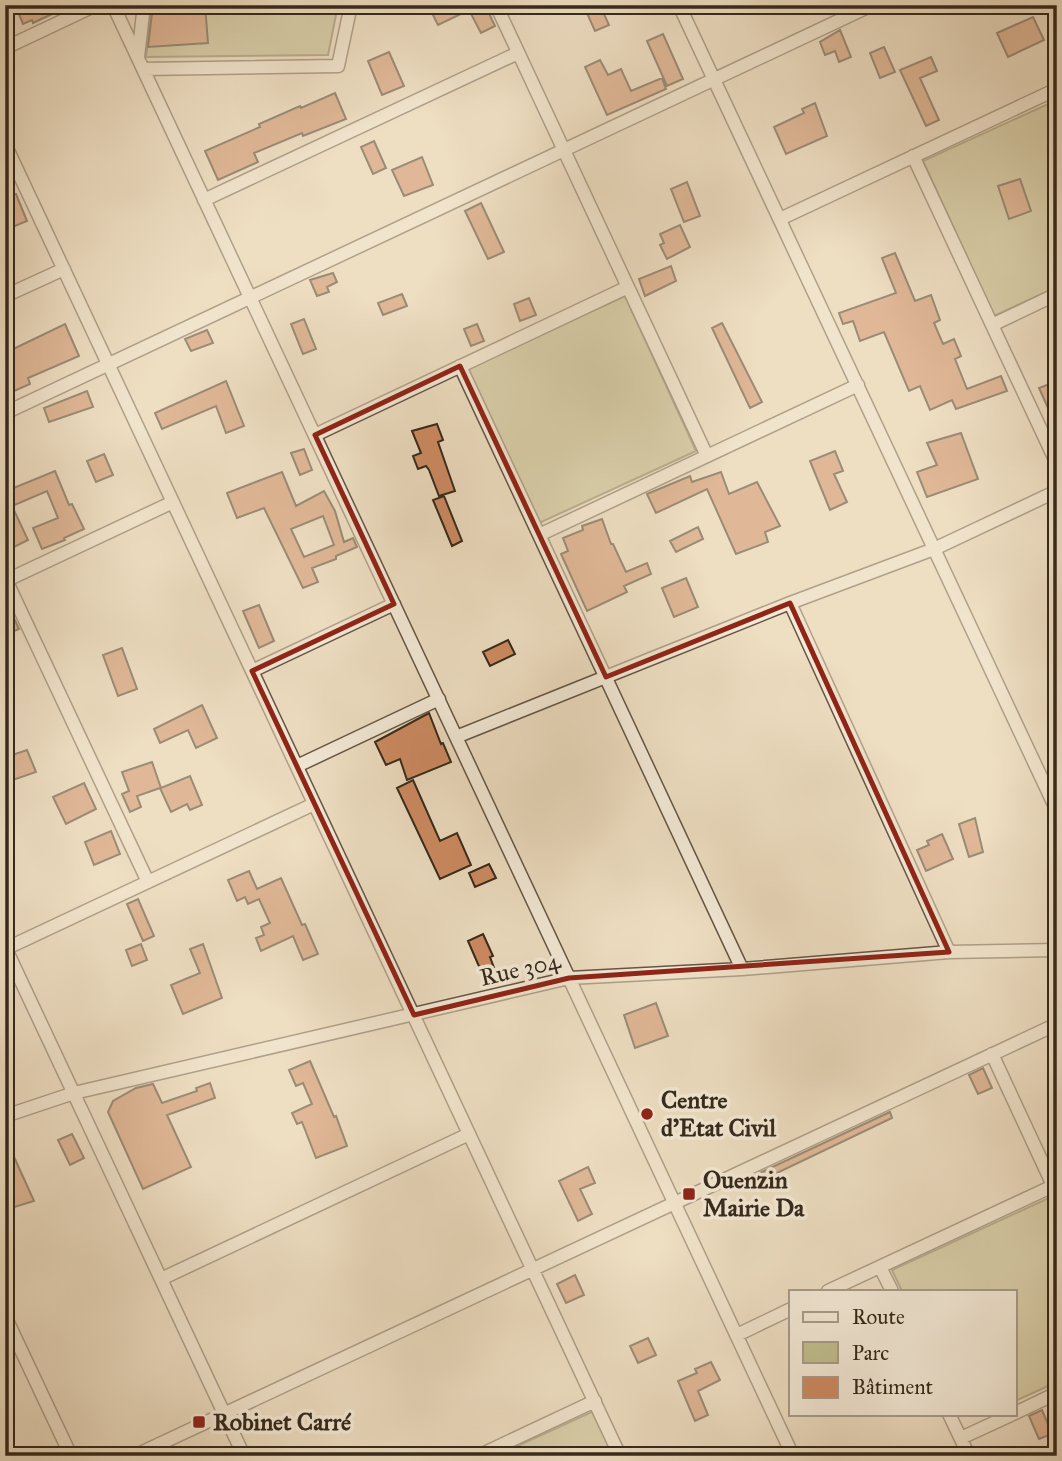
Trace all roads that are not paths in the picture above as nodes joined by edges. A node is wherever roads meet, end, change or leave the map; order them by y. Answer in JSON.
{"nodes":[{"id":1,"x":96,"y":5,"type":"edge"},
{"id":2,"x":113,"y":5,"type":"edge"},
{"id":3,"x":144,"y":5,"type":"edge"},
{"id":4,"x":351,"y":5,"type":"edge"},
{"id":5,"x":496,"y":5,"type":"edge"},
{"id":6,"x":679,"y":5,"type":"edge"},
{"id":7,"x":872,"y":5,"type":"edge"},
{"id":8,"x":1052,"y":5,"type":"edge"},
{"id":9,"x":1057,"y":16,"type":"edge"},
{"id":10,"x":5,"y":48,"type":"edge"},
{"id":11,"x":518,"y":53,"type":"junction"},
{"id":12,"x":141,"y":64,"type":"junction"},
{"id":13,"x":714,"y":79,"type":"junction"},
{"id":14,"x":1057,"y":89,"type":"edge"},
{"id":15,"x":5,"y":144,"type":"edge"},
{"id":16,"x":564,"y":150,"type":"junction"},
{"id":17,"x":913,"y":156,"type":"junction"},
{"id":18,"x":11,"y":172,"type":"edge"},
{"id":19,"x":205,"y":200,"type":"junction"},
{"id":20,"x":780,"y":219,"type":"junction"},
{"id":21,"x":64,"y":269,"type":"junction"},
{"id":22,"x":628,"y":287,"type":"junction"},
{"id":23,"x":1057,"y":295,"type":"edge"},
{"id":24,"x":5,"y":296,"type":"edge"},
{"id":25,"x":250,"y":298,"type":"junction"},
{"id":26,"x":992,"y":325,"type":"junction"},
{"id":27,"x":108,"y":364,"type":"junction"},
{"id":28,"x":460,"y":366,"type":"junction"},
{"id":29,"x":858,"y":385,"type":"junction"},
{"id":30,"x":5,"y":413,"type":"edge"},
{"id":31,"x":315,"y":435,"type":"junction"},
{"id":32,"x":707,"y":456,"type":"junction"},
{"id":33,"x":1057,"y":464,"type":"edge"},
{"id":34,"x":1057,"y":491,"type":"edge"},
{"id":35,"x":173,"y":502,"type":"junction"},
{"id":36,"x":539,"y":535,"type":"junction"},
{"id":37,"x":934,"y":549,"type":"junction"},
{"id":38,"x":6,"y":580,"type":"edge"},
{"id":39,"x":790,"y":603,"type":"junction"},
{"id":40,"x":394,"y":604,"type":"junction"},
{"id":41,"x":252,"y":671,"type":"junction"},
{"id":42,"x":606,"y":677,"type":"junction"},
{"id":43,"x":439,"y":699,"type":"junction"},
{"id":44,"x":456,"y":737,"type":"junction"},
{"id":45,"x":296,"y":766,"type":"junction"},
{"id":46,"x":314,"y":804,"type":"junction"},
{"id":47,"x":1057,"y":811,"type":"edge"},
{"id":48,"x":148,"y":882,"type":"junction"},
{"id":49,"x":6,"y":948,"type":"edge"},
{"id":50,"x":1057,"y":950,"type":"edge"},
{"id":51,"x":949,"y":952,"type":"junction"},
{"id":52,"x":743,"y":969,"type":"junction"},
{"id":53,"x":569,"y":978,"type":"junction"},
{"id":54,"x":414,"y":1015,"type":"junction"},
{"id":55,"x":1057,"y":1024,"type":"edge"},
{"id":56,"x":992,"y":1054,"type":"junction"},
{"id":57,"x":74,"y":1093,"type":"junction"},
{"id":58,"x":5,"y":1116,"type":"edge"},
{"id":59,"x":469,"y":1134,"type":"junction"},
{"id":60,"x":1055,"y":1190,"type":"edge"},
{"id":61,"x":675,"y":1203,"type":"junction"},
{"id":62,"x":880,"y":1267,"type":"junction"},
{"id":63,"x":533,"y":1269,"type":"junction"},
{"id":64,"x":161,"y":1279,"type":"junction"},
{"id":65,"x":830,"y":1290,"type":"edge"},
{"id":66,"x":892,"y":1290,"type":"edge"},
{"id":67,"x":789,"y":1310,"type":"edge"},
{"id":68,"x":5,"y":1316,"type":"edge"},
{"id":69,"x":737,"y":1335,"type":"junction"},
{"id":70,"x":19,"y":1345,"type":"junction"},
{"id":71,"x":5,"y":1351,"type":"edge"},
{"id":72,"x":1057,"y":1393,"type":"edge"},
{"id":73,"x":594,"y":1401,"type":"junction"},
{"id":74,"x":1016,"y":1412,"type":"edge"},
{"id":75,"x":224,"y":1414,"type":"junction"},
{"id":76,"x":950,"y":1416,"type":"edge"},
{"id":77,"x":1008,"y":1416,"type":"edge"},
{"id":78,"x":961,"y":1438,"type":"junction"},
{"id":79,"x":71,"y":1456,"type":"edge"},
{"id":80,"x":134,"y":1456,"type":"edge"},
{"id":81,"x":244,"y":1456,"type":"edge"},
{"id":82,"x":478,"y":1456,"type":"edge"},
{"id":83,"x":620,"y":1456,"type":"edge"},
{"id":84,"x":793,"y":1456,"type":"edge"},
{"id":85,"x":969,"y":1456,"type":"edge"}],
"edges":[{"from":1,"to":10,"type":"street"},
{"from":2,"to":12,"type":"street"},
{"from":3,"to":12,"type":"street"},
{"from":4,"to":12,"type":"street"},
{"from":5,"to":11,"type":"street"},
{"from":6,"to":13,"type":"street"},
{"from":7,"to":13,"type":"street"},
{"from":8,"to":9,"type":"street"},
{"from":11,"to":16,"type":"street"},
{"from":11,"to":19,"type":"street"},
{"from":12,"to":19,"type":"street"},
{"from":13,"to":16,"type":"street"},
{"from":13,"to":20,"type":"street"},
{"from":14,"to":17,"type":"street"},
{"from":15,"to":18,"type":"street"},
{"from":16,"to":22,"type":"street"},
{"from":16,"to":25,"type":"street"},
{"from":17,"to":20,"type":"street"},
{"from":17,"to":26,"type":"street"},
{"from":18,"to":21,"type":"street"},
{"from":19,"to":25,"type":"street"},
{"from":20,"to":29,"type":"street"},
{"from":21,"to":24,"type":"street"},
{"from":21,"to":27,"type":"street"},
{"from":22,"to":28,"type":"street"},
{"from":22,"to":32,"type":"street"},
{"from":23,"to":26,"type":"street"},
{"from":25,"to":27,"type":"street"},
{"from":25,"to":31,"type":"street"},
{"from":26,"to":33,"type":"street"},
{"from":27,"to":30,"type":"street"},
{"from":27,"to":35,"type":"street"},
{"from":28,"to":31,"type":"street"},
{"from":28,"to":36,"type":"street"},
{"from":29,"to":32,"type":"street"},
{"from":29,"to":37,"type":"street"},
{"from":31,"to":40,"type":"street"},
{"from":32,"to":36,"type":"street"},
{"from":34,"to":37,"type":"street"},
{"from":35,"to":38,"type":"street"},
{"from":35,"to":41,"type":"street"},
{"from":36,"to":42,"type":"street"},
{"from":37,"to":39,"type":"street"},
{"from":37,"to":47,"type":"street"},
{"from":38,"to":48,"type":"street"},
{"from":39,"to":42,"type":"street"},
{"from":39,"to":51,"type":"street"},
{"from":40,"to":41,"type":"street"},
{"from":40,"to":43,"type":"street"},
{"from":41,"to":45,"type":"street"},
{"from":42,"to":44,"type":"street"},
{"from":42,"to":52,"type":"street"},
{"from":43,"to":44,"type":"street"},
{"from":43,"to":45,"type":"street"},
{"from":44,"to":53,"type":"street"},
{"from":45,"to":46,"type":"street"},
{"from":46,"to":48,"type":"street"},
{"from":46,"to":54,"type":"street"},
{"from":48,"to":49,"type":"street"},
{"from":49,"to":57,"type":"street"},
{"from":50,"to":51,"type":"street","name":"Rue 304"},
{"from":51,"to":52,"type":"street","name":"Rue 304"},
{"from":52,"to":53,"type":"street","name":"Rue 304"},
{"from":53,"to":54,"type":"street","name":"Rue 304"},
{"from":53,"to":61,"type":"street"},
{"from":54,"to":57,"type":"street","name":"Rue 304"},
{"from":54,"to":59,"type":"street"},
{"from":55,"to":56,"type":"street"},
{"from":56,"to":60,"type":"street"},
{"from":56,"to":61,"type":"street"},
{"from":57,"to":58,"type":"street","name":"Rue 304"},
{"from":57,"to":64,"type":"street"},
{"from":59,"to":63,"type":"street"},
{"from":59,"to":64,"type":"street"},
{"from":60,"to":62,"type":"street"},
{"from":61,"to":63,"type":"street"},
{"from":61,"to":69,"type":"street"},
{"from":62,"to":65,"type":"street"},
{"from":62,"to":66,"type":"street"},
{"from":63,"to":73,"type":"street"},
{"from":63,"to":75,"type":"street"},
{"from":64,"to":75,"type":"street"},
{"from":67,"to":69,"type":"street"},
{"from":68,"to":70,"type":"street"},
{"from":69,"to":84,"type":"street"},
{"from":70,"to":71,"type":"street"},
{"from":70,"to":79,"type":"street"},
{"from":72,"to":74,"type":"street"},
{"from":73,"to":82,"type":"street"},
{"from":73,"to":83,"type":"street"},
{"from":75,"to":80,"type":"street"},
{"from":75,"to":81,"type":"street"},
{"from":76,"to":78,"type":"street"},
{"from":77,"to":78,"type":"street"},
{"from":78,"to":85,"type":"street"}]}
